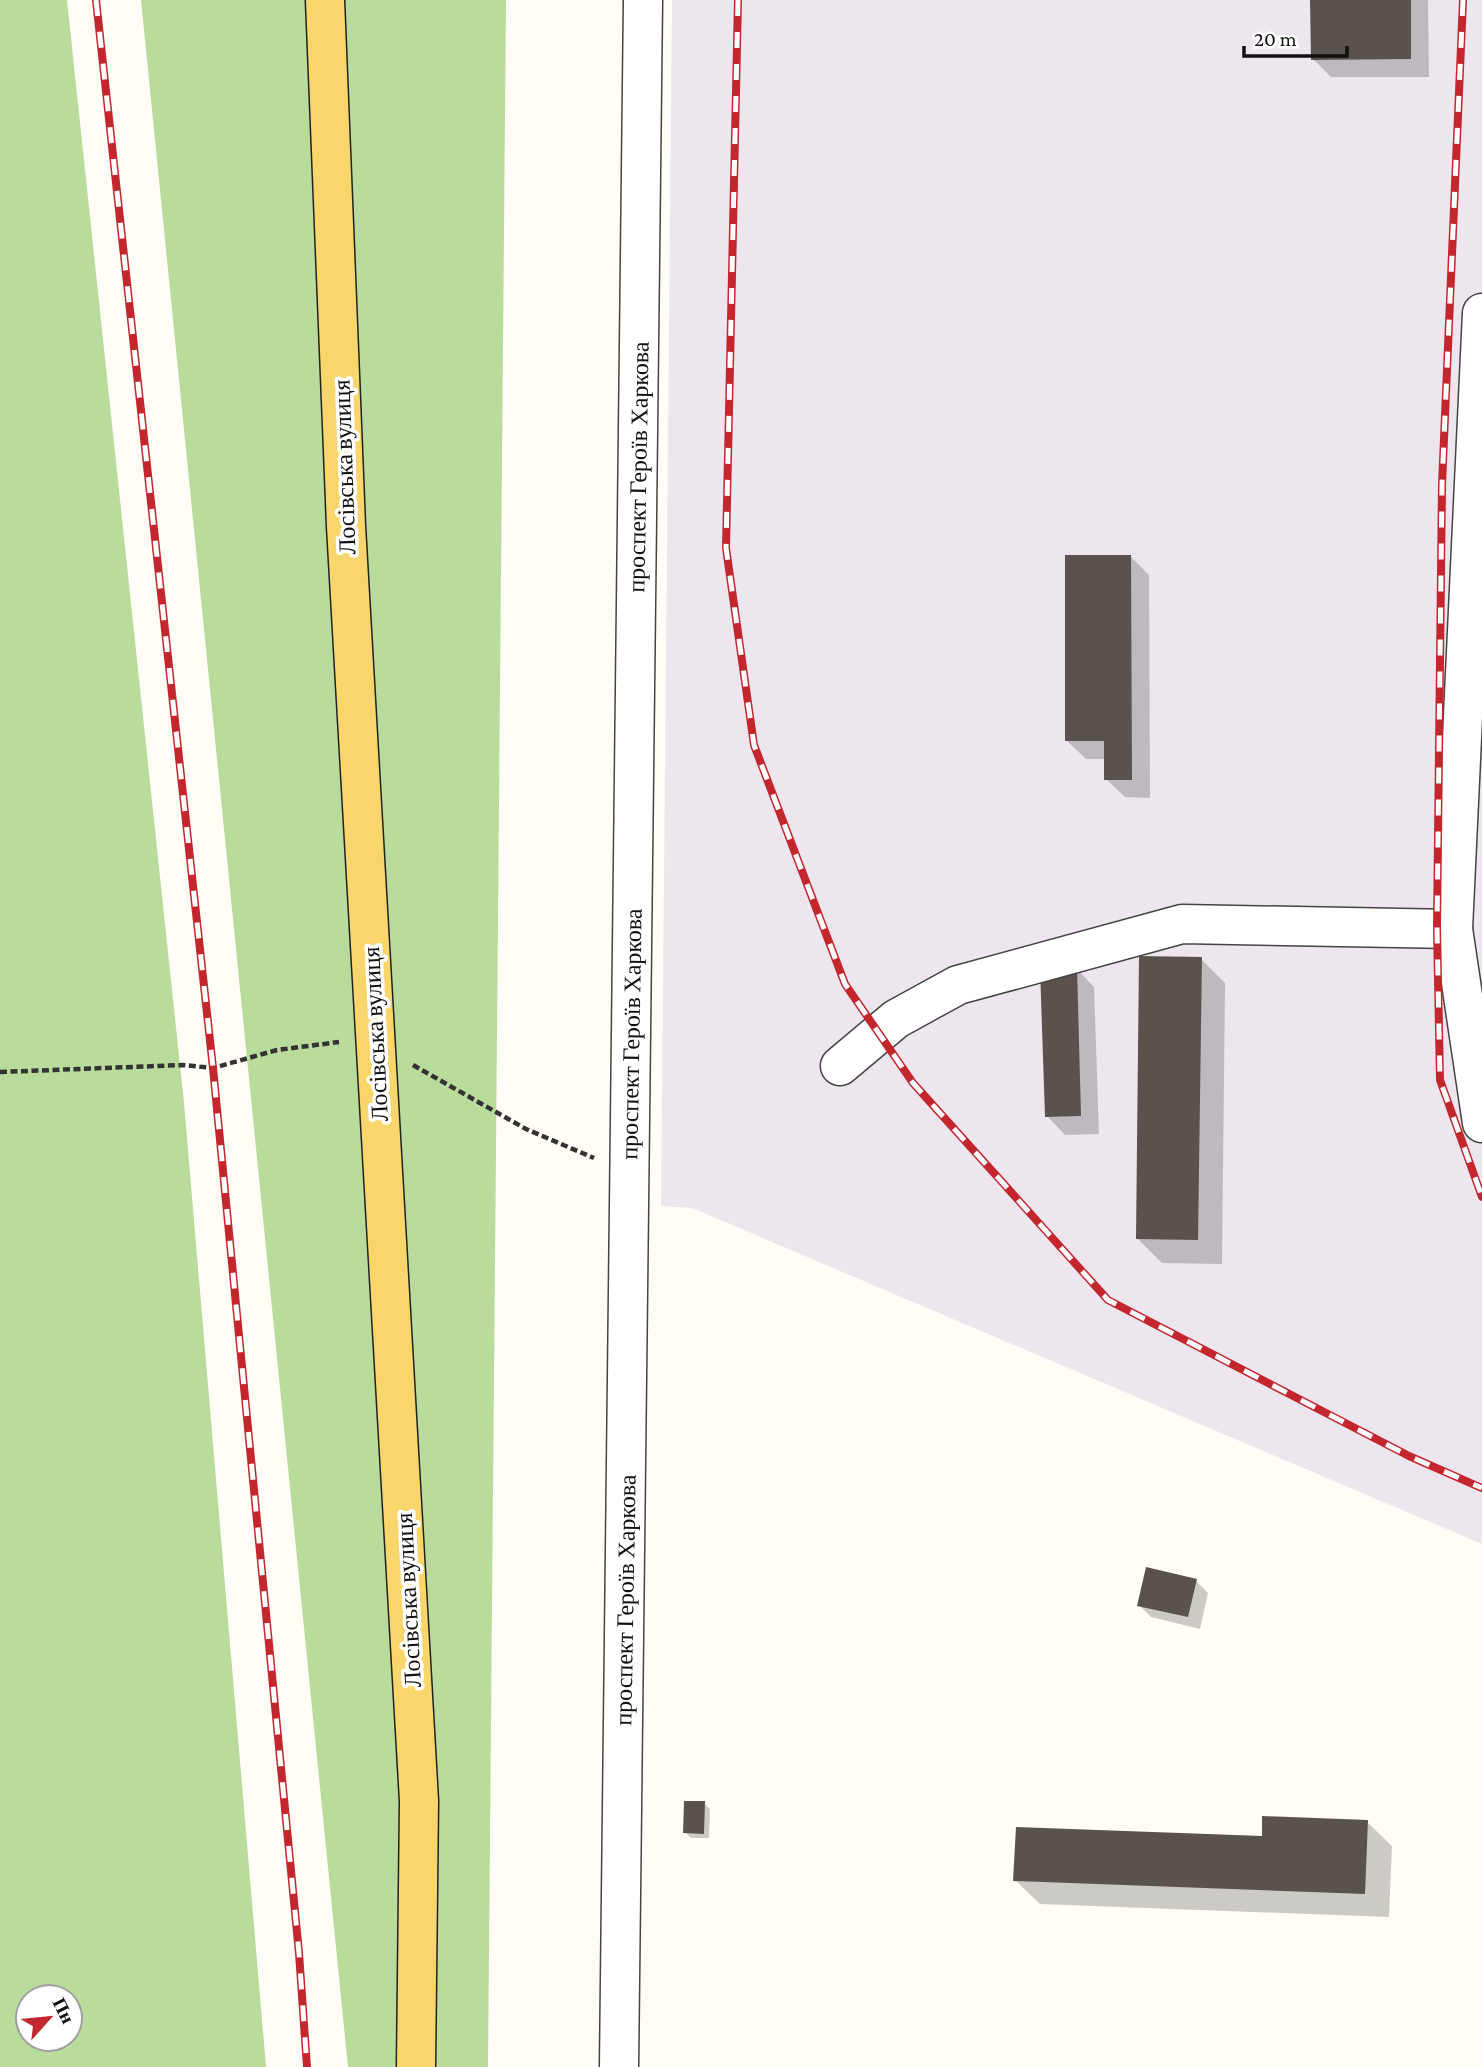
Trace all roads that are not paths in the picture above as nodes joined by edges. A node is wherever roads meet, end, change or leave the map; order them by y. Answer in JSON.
{"nodes":[{"id":1,"x":325,"y":0,"type":"edge"},
{"id":2,"x":643,"y":0,"type":"edge"},
{"id":3,"x":1482,"y":313,"type":"edge"},
{"id":4,"x":1452,"y":929,"type":"junction"},
{"id":5,"x":839,"y":1066,"type":"dead end"},
{"id":6,"x":1482,"y":1123,"type":"edge"},
{"id":7,"x":416,"y":2067,"type":"edge"},
{"id":8,"x":619,"y":2067,"type":"edge"}],
"edges":[{"from":1,"to":7,"type":"main road","name":"Лосівська вулиця"},
{"from":2,"to":8,"type":"street","name":"проспект Героїв Харкова"},
{"from":3,"to":4,"type":"street"},
{"from":4,"to":5,"type":"street"},
{"from":4,"to":6,"type":"street"}]}
